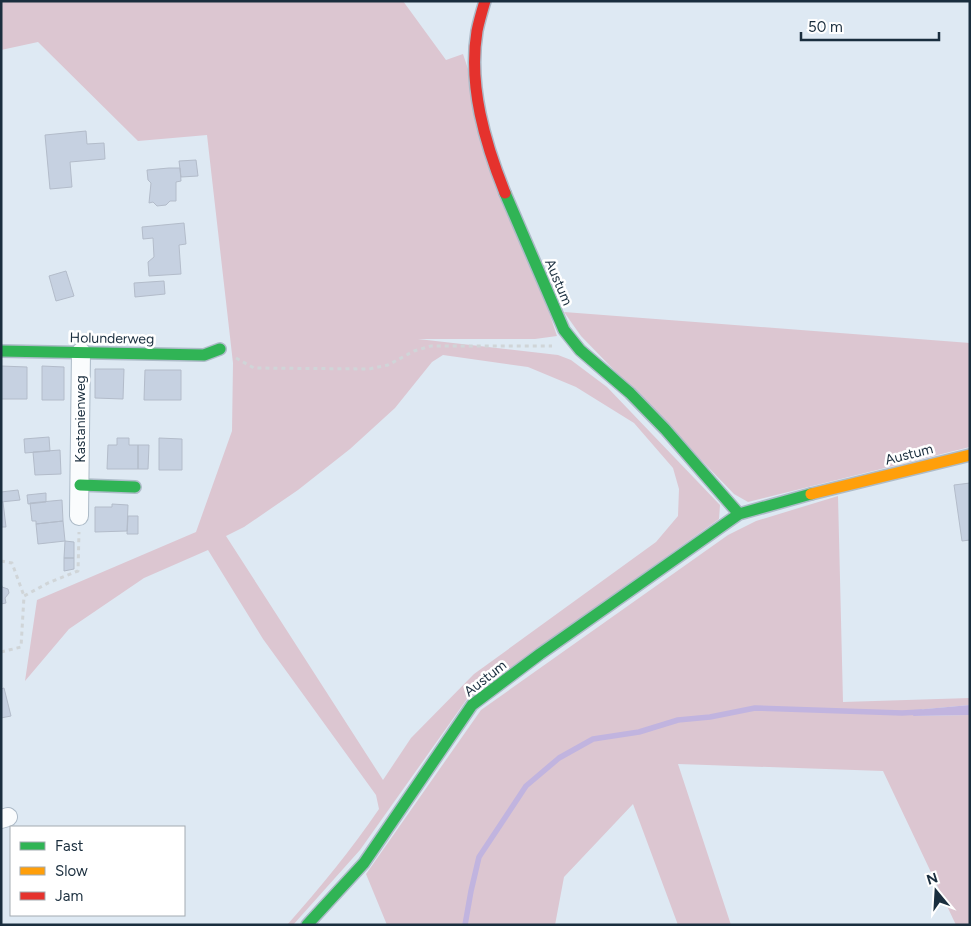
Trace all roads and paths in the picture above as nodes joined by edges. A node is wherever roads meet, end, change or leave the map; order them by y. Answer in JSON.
{"nodes":[{"id":1,"x":485,"y":1,"type":"edge"},
{"id":2,"x":572,"y":343,"type":"junction"},
{"id":3,"x":220,"y":349,"type":"joint"},
{"id":4,"x":1,"y":352,"type":"edge"},
{"id":5,"x":81,"y":352,"type":"junction"},
{"id":6,"x":970,"y":455,"type":"edge"},
{"id":7,"x":80,"y":485,"type":"junction"},
{"id":8,"x":135,"y":487,"type":"dead end"},
{"id":9,"x":739,"y":514,"type":"junction"},
{"id":10,"x":79,"y":516,"type":"joint"},
{"id":11,"x":1,"y":561,"type":"edge"},
{"id":12,"x":24,"y":596,"type":"junction"},
{"id":13,"x":1,"y":652,"type":"edge"},
{"id":14,"x":306,"y":925,"type":"edge"}],
"edges":[{"from":1,"to":2,"type":"street","name":"Austum"},
{"from":2,"to":3,"type":"path"},
{"from":2,"to":9,"type":"street","name":"Austum"},
{"from":3,"to":5,"type":"street","name":"Holunderweg"},
{"from":4,"to":5,"type":"street","name":"Holunderweg"},
{"from":5,"to":7,"type":"street","name":"Kastanienweg"},
{"from":6,"to":9,"type":"street","name":"Austum"},
{"from":7,"to":8,"type":"street"},
{"from":7,"to":10,"type":"street","name":"Kastanienweg"},
{"from":9,"to":14,"type":"street","name":"Austum"},
{"from":10,"to":12,"type":"path"},
{"from":11,"to":12,"type":"path"},
{"from":12,"to":13,"type":"path"}]}
